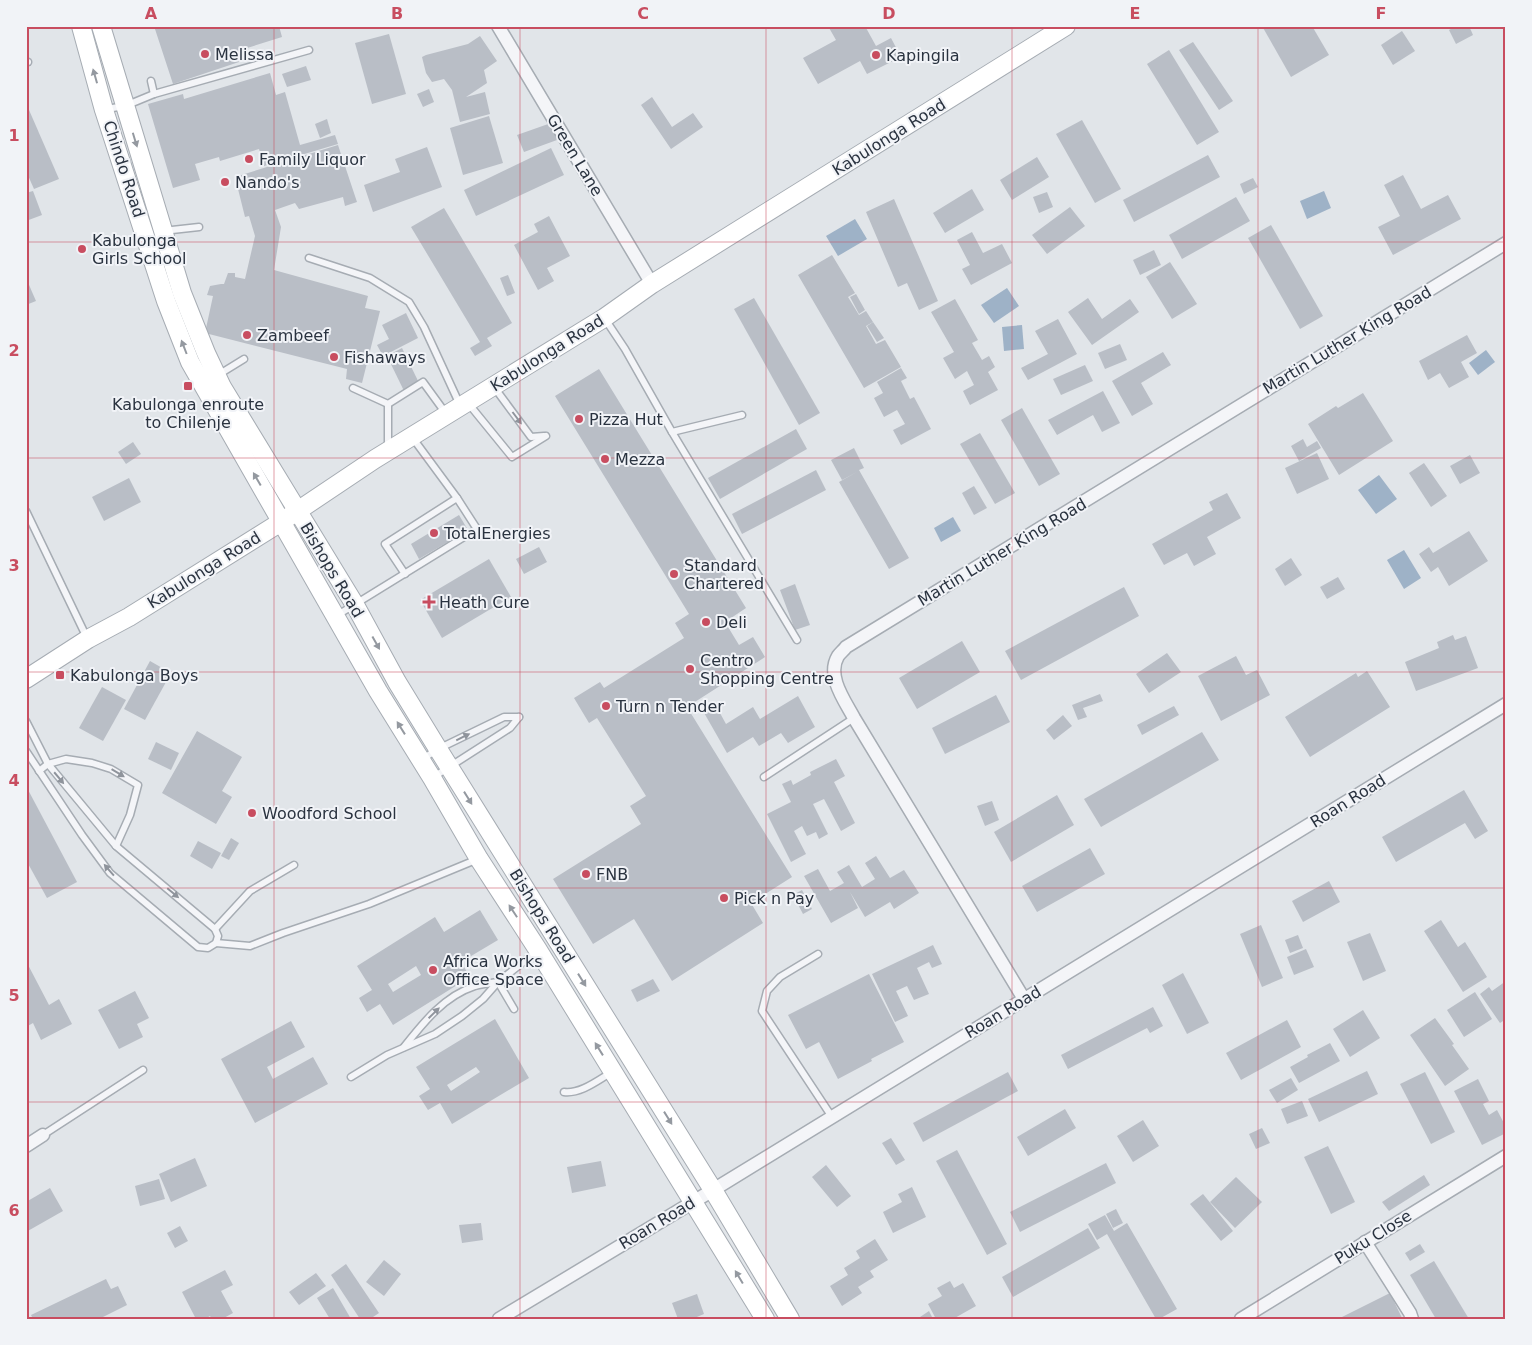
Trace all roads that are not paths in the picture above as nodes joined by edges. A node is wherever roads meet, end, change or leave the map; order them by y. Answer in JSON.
{"nodes":[{"id":1,"x":81,"y":26,"type":"edge"},
{"id":2,"x":101,"y":26,"type":"edge"},
{"id":3,"x":498,"y":26,"type":"edge"},
{"id":4,"x":1066,"y":26,"type":"edge"},
{"id":5,"x":309,"y":50,"type":"dead end"},
{"id":6,"x":151,"y":81,"type":"dead end"},
{"id":7,"x":154,"y":94,"type":"junction"},
{"id":8,"x":125,"y":106,"type":"junction"},
{"id":9,"x":104,"y":110,"type":"junction"},
{"id":10,"x":199,"y":226,"type":"dead end"},
{"id":11,"x":163,"y":231,"type":"junction"},
{"id":12,"x":146,"y":238,"type":"junction"},
{"id":13,"x":1506,"y":243,"type":"edge"},
{"id":14,"x":309,"y":258,"type":"dead end"},
{"id":15,"x":652,"y":284,"type":"junction"},
{"id":16,"x":604,"y":318,"type":"junction"},
{"id":17,"x":244,"y":359,"type":"dead end"},
{"id":18,"x":209,"y":380,"type":"junction"},
{"id":19,"x":493,"y":386,"type":"junction"},
{"id":20,"x":353,"y":388,"type":"dead end"},
{"id":21,"x":388,"y":404,"type":"junction"},
{"id":22,"x":458,"y":408,"type":"junction"},
{"id":23,"x":742,"y":415,"type":"dead end"},
{"id":24,"x":672,"y":432,"type":"junction"},
{"id":25,"x":411,"y":436,"type":"junction"},
{"id":26,"x":388,"y":451,"type":"junction"},
{"id":27,"x":457,"y":498,"type":"junction"},
{"id":28,"x":26,"y":511,"type":"edge"},
{"id":29,"x":297,"y":511,"type":"junction"},
{"id":30,"x":281,"y":522,"type":"junction"},
{"id":31,"x":405,"y":574,"type":"junction"},
{"id":32,"x":355,"y":605,"type":"junction"},
{"id":33,"x":334,"y":617,"type":"junction"},
{"id":34,"x":88,"y":640,"type":"junction"},
{"id":35,"x":797,"y":640,"type":"dead end"},
{"id":36,"x":26,"y":679,"type":"edge"},
{"id":37,"x":1506,"y":704,"type":"edge"},
{"id":38,"x":854,"y":718,"type":"junction"},
{"id":39,"x":26,"y":721,"type":"edge"},
{"id":40,"x":438,"y":749,"type":"junction"},
{"id":41,"x":26,"y":751,"type":"edge"},
{"id":42,"x":421,"y":761,"type":"junction"},
{"id":43,"x":48,"y":764,"type":"junction"},
{"id":44,"x":449,"y":766,"type":"junction"},
{"id":45,"x":39,"y":771,"type":"junction"},
{"id":46,"x":764,"y":777,"type":"dead end"},
{"id":47,"x":432,"y":778,"type":"junction"},
{"id":48,"x":116,"y":846,"type":"junction"},
{"id":49,"x":479,"y":859,"type":"junction"},
{"id":50,"x":294,"y":865,"type":"dead end"},
{"id":51,"x":215,"y":929,"type":"junction"},
{"id":52,"x":216,"y":943,"type":"junction"},
{"id":53,"x":538,"y":950,"type":"junction"},
{"id":54,"x":818,"y":954,"type":"dead end"},
{"id":55,"x":498,"y":982,"type":"junction"},
{"id":56,"x":1024,"y":999,"type":"junction"},
{"id":57,"x":514,"y":1009,"type":"dead end"},
{"id":58,"x":402,"y":1049,"type":"junction"},
{"id":59,"x":143,"y":1070,"type":"dead end"},
{"id":60,"x":613,"y":1071,"type":"junction"},
{"id":61,"x":351,"y":1078,"type":"dead end"},
{"id":62,"x":564,"y":1092,"type":"dead end"},
{"id":63,"x":832,"y":1117,"type":"junction"},
{"id":64,"x":43,"y":1135,"type":"joint"},
{"id":65,"x":26,"y":1146,"type":"edge"},
{"id":66,"x":1506,"y":1156,"type":"edge"},
{"id":67,"x":713,"y":1190,"type":"junction"},
{"id":68,"x":694,"y":1201,"type":"junction"},
{"id":69,"x":1365,"y":1242,"type":"junction"},
{"id":70,"x":499,"y":1319,"type":"edge"},
{"id":71,"x":765,"y":1319,"type":"edge"},
{"id":72,"x":790,"y":1319,"type":"edge"},
{"id":73,"x":1241,"y":1319,"type":"edge"},
{"id":74,"x":1412,"y":1319,"type":"edge"}],
"edges":[{"from":9,"to":1,"type":"main road","name":"Chindo Road","one_way":true},
{"from":2,"to":8,"type":"main road","name":"Chindo Road"},
{"from":3,"to":15,"type":"street","name":"Green Lane"},
{"from":4,"to":15,"type":"main road","name":"Kabulonga Road"},
{"from":5,"to":7,"type":"lane"},
{"from":6,"to":7,"type":"lane"},
{"from":7,"to":8,"type":"lane"},
{"from":8,"to":9,"type":"lane"},
{"from":8,"to":11,"type":"main road","name":"Chindo Road","one_way":true},
{"from":9,"to":12,"type":"main road","name":"Chindo Road"},
{"from":10,"to":11,"type":"lane"},
{"from":11,"to":12,"type":"lane"},
{"from":11,"to":18,"type":"main road","name":"Chindo Road"},
{"from":18,"to":12,"type":"main road","name":"Chindo Road","one_way":true},
{"from":13,"to":38,"type":"street","name":"Martin Luther King Road"},
{"from":14,"to":22,"type":"lane"},
{"from":15,"to":16,"type":"main road","name":"Kabulonga Road"},
{"from":16,"to":19,"type":"main road","name":"Kabulonga Road"},
{"from":16,"to":24,"type":"lane"},
{"from":17,"to":18,"type":"lane"},
{"from":18,"to":29,"type":"main road","name":"Chindo Road"},
{"from":30,"to":18,"type":"main road","name":"Chindo Road","one_way":true},
{"from":19,"to":22,"type":"main road","name":"Kabulonga Road"},
{"from":19,"to":22,"type":"lane","one_way":true},
{"from":20,"to":21,"type":"lane"},
{"from":21,"to":22,"type":"lane"},
{"from":21,"to":26,"type":"lane"},
{"from":22,"to":25,"type":"main road","name":"Kabulonga Road"},
{"from":23,"to":24,"type":"lane"},
{"from":24,"to":35,"type":"lane"},
{"from":25,"to":26,"type":"main road","name":"Kabulonga Road"},
{"from":25,"to":27,"type":"lane"},
{"from":26,"to":29,"type":"main road","name":"Kabulonga Road"},
{"from":27,"to":31,"type":"lane"},
{"from":27,"to":31,"type":"lane"},
{"from":28,"to":34,"type":"lane"},
{"from":29,"to":30,"type":"main road","name":"Kabulonga Road"},
{"from":29,"to":32,"type":"main road","name":"Bishops Road"},
{"from":30,"to":33,"type":"main road","name":"Bishops Road"},
{"from":30,"to":34,"type":"main road","name":"Kabulonga Road"},
{"from":31,"to":32,"type":"lane"},
{"from":32,"to":33,"type":"lane"},
{"from":32,"to":40,"type":"main road","name":"Bishops Road","one_way":true},
{"from":42,"to":33,"type":"main road","name":"Bishops Road","one_way":true},
{"from":34,"to":36,"type":"main road","name":"Kabulonga Road"},
{"from":37,"to":56,"type":"street","name":"Roan Road"},
{"from":38,"to":46,"type":"lane"},
{"from":38,"to":56,"type":"street","name":"Martin Luther King Road"},
{"from":39,"to":43,"type":"lane"},
{"from":40,"to":42,"type":"lane"},
{"from":40,"to":44,"type":"main road","name":"Bishops Road"},
{"from":40,"to":44,"type":"lane","one_way":true},
{"from":41,"to":45,"type":"lane"},
{"from":42,"to":47,"type":"main road","name":"Bishops Road"},
{"from":43,"to":45,"type":"lane"},
{"from":43,"to":48,"type":"lane","one_way":true},
{"from":43,"to":48,"type":"lane","one_way":true},
{"from":44,"to":47,"type":"lane"},
{"from":44,"to":67,"type":"main road","name":"Bishops Road","one_way":true},
{"from":52,"to":45,"type":"lane","one_way":true},
{"from":47,"to":49,"type":"main road","name":"Bishops Road"},
{"from":48,"to":51,"type":"lane","one_way":true},
{"from":49,"to":52,"type":"lane"},
{"from":53,"to":49,"type":"main road","name":"Bishops Road","one_way":true},
{"from":50,"to":51,"type":"lane"},
{"from":51,"to":52,"type":"lane"},
{"from":53,"to":55,"type":"lane"},
{"from":60,"to":53,"type":"main road","name":"Bishops Road","one_way":true},
{"from":54,"to":63,"type":"lane"},
{"from":55,"to":57,"type":"lane"},
{"from":55,"to":58,"type":"lane"},
{"from":58,"to":55,"type":"lane","one_way":true},
{"from":56,"to":63,"type":"street","name":"Roan Road"},
{"from":58,"to":61,"type":"lane"},
{"from":59,"to":64,"type":"lane"},
{"from":60,"to":62,"type":"lane"},
{"from":60,"to":68,"type":"main road","name":"Bishops Road"},
{"from":63,"to":67,"type":"street","name":"Roan Road"},
{"from":64,"to":65,"type":"street"},
{"from":66,"to":69,"type":"street","name":"Puku Close"},
{"from":67,"to":68,"type":"street","name":"Roan Road"},
{"from":67,"to":72,"type":"main road","name":"Bishops Road"},
{"from":68,"to":70,"type":"street","name":"Roan Road"},
{"from":71,"to":68,"type":"main road","name":"Bishops Road","one_way":true},
{"from":69,"to":73,"type":"street","name":"Puku Close"},
{"from":69,"to":74,"type":"street"}]}
